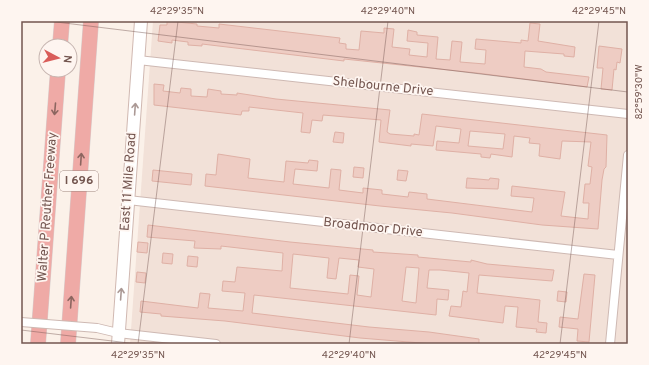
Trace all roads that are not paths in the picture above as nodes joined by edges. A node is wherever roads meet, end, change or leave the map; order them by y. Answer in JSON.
{"nodes":[{"id":1,"x":62,"y":21,"type":"edge"},
{"id":2,"x":92,"y":21,"type":"edge"},
{"id":3,"x":141,"y":21,"type":"edge"},
{"id":4,"x":61,"y":38,"type":"edge"},
{"id":5,"x":138,"y":60,"type":"junction"},
{"id":6,"x":57,"y":78,"type":"edge"},
{"id":7,"x":628,"y":114,"type":"edge"},
{"id":8,"x":628,"y":155,"type":"edge"},
{"id":9,"x":128,"y":200,"type":"junction"},
{"id":10,"x":618,"y":255,"type":"junction"},
{"id":11,"x":21,"y":322,"type":"edge"},
{"id":12,"x":118,"y":339,"type":"edge"},
{"id":13,"x":38,"y":344,"type":"edge"},
{"id":14,"x":68,"y":344,"type":"edge"},
{"id":15,"x":216,"y":344,"type":"edge"},
{"id":16,"x":610,"y":344,"type":"edge"}],
"edges":[{"from":1,"to":4,"type":"highway"},
{"from":14,"to":2,"type":"highway","number":"I 696","one_way":true},
{"from":3,"to":5,"type":"main road","name":"East 11 Mile Road"},
{"from":5,"to":7,"type":"street","name":"Shelbourne Drive"},
{"from":9,"to":5,"type":"main road","name":"East 11 Mile Road","one_way":true},
{"from":6,"to":13,"type":"highway","name":"Walter P Reuther Freeway","number":"I 696","one_way":true},
{"from":8,"to":10,"type":"street"},
{"from":9,"to":10,"type":"street","name":"Broadmoor Drive"},
{"from":12,"to":9,"type":"main road","name":"East 11 Mile Road","one_way":true},
{"from":10,"to":16,"type":"street"},
{"from":11,"to":12,"type":"street","bridge":true},
{"from":12,"to":15,"type":"street"}]}
